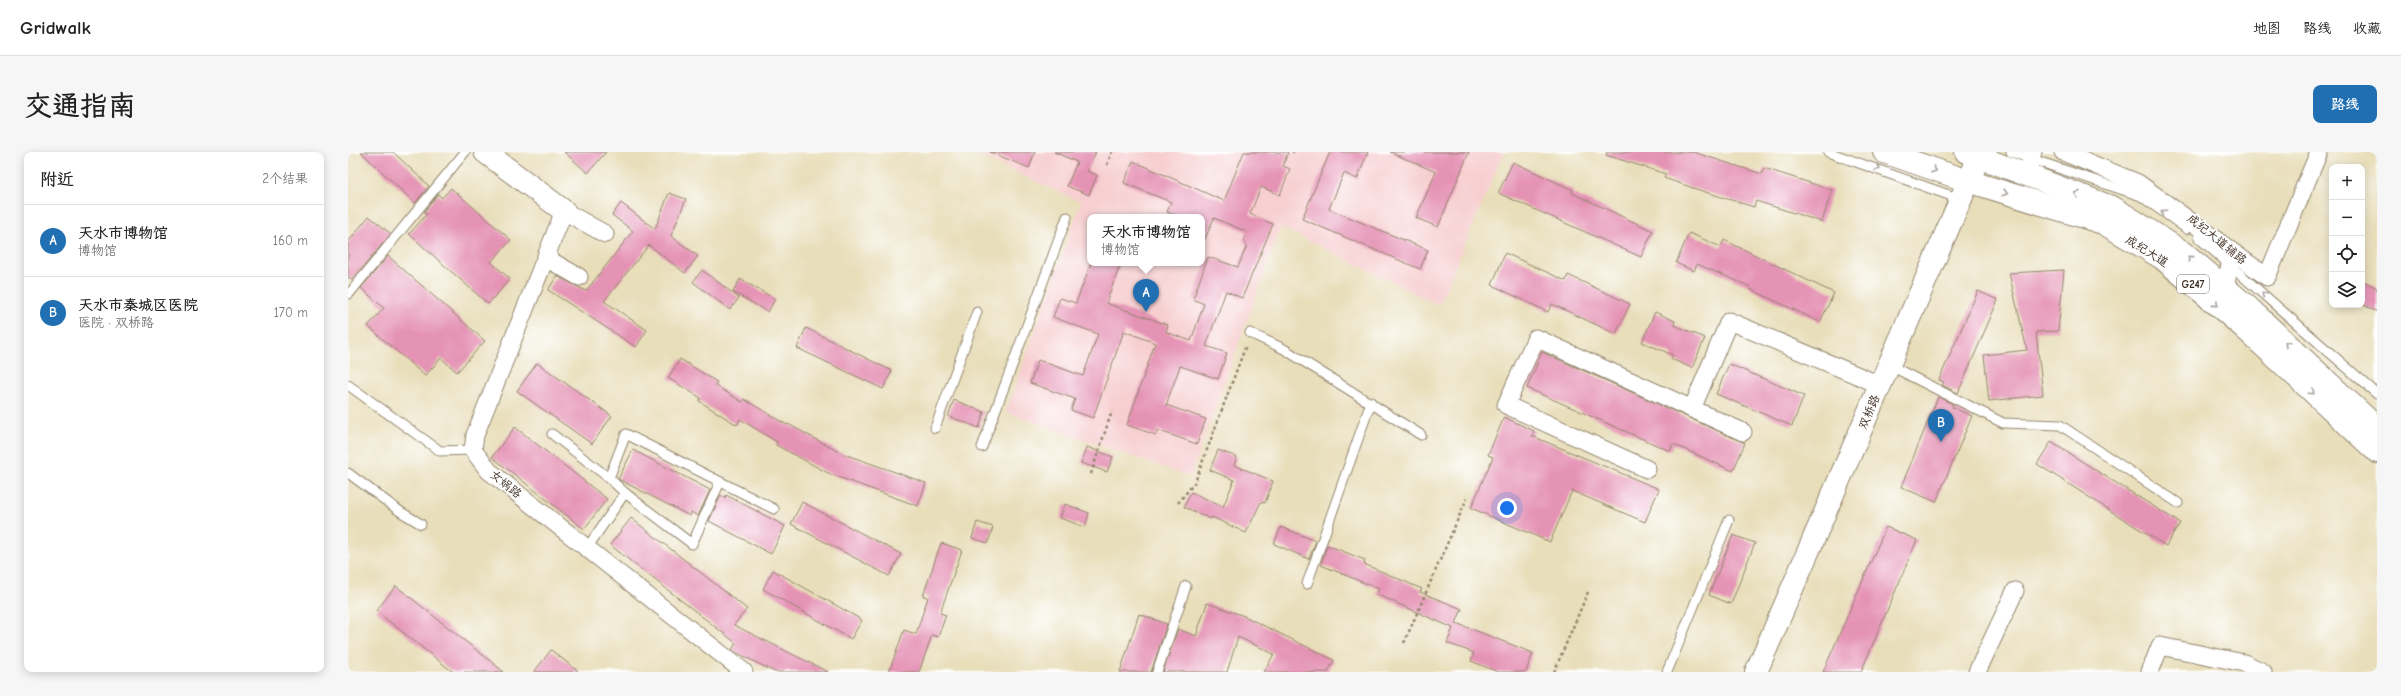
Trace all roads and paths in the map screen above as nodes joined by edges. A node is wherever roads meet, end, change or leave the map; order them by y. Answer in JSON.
{"nodes":[{"id":1,"x":465,"y":152,"type":"edge"},
{"id":2,"x":485,"y":152,"type":"edge"},
{"id":3,"x":1112,"y":152,"type":"edge"},
{"id":4,"x":1828,"y":152,"type":"edge"},
{"id":5,"x":1884,"y":152,"type":"edge"},
{"id":6,"x":2011,"y":152,"type":"edge"},
{"id":7,"x":2063,"y":152,"type":"edge"},
{"id":8,"x":2320,"y":152,"type":"edge"},
{"id":9,"x":1974,"y":154,"type":"edge"},
{"id":10,"x":2030,"y":162,"type":"edge"},
{"id":11,"x":1107,"y":165,"type":"dead end"},
{"id":12,"x":1964,"y":190,"type":"junction"},
{"id":13,"x":564,"y":210,"type":"junction"},
{"id":14,"x":1067,"y":217,"type":"dead end"},
{"id":15,"x":605,"y":234,"type":"dead end"},
{"id":16,"x":546,"y":258,"type":"junction"},
{"id":17,"x":2233,"y":259,"type":"junction"},
{"id":18,"x":579,"y":277,"type":"dead end"},
{"id":19,"x":2225,"y":288,"type":"junction"},
{"id":20,"x":349,"y":294,"type":"dead end"},
{"id":21,"x":977,"y":312,"type":"dead end"},
{"id":22,"x":1250,"y":333,"type":"joint"},
{"id":23,"x":1889,"y":365,"type":"junction"},
{"id":24,"x":348,"y":385,"type":"edge"},
{"id":25,"x":1880,"y":385,"type":"junction"},
{"id":26,"x":2377,"y":394,"type":"edge"},
{"id":27,"x":1371,"y":402,"type":"junction"},
{"id":28,"x":1692,"y":409,"type":"junction"},
{"id":29,"x":1112,"y":411,"type":"dead end"},
{"id":30,"x":935,"y":428,"type":"dead end"},
{"id":31,"x":2377,"y":428,"type":"edge"},
{"id":32,"x":1743,"y":432,"type":"dead end"},
{"id":33,"x":552,"y":434,"type":"dead end"},
{"id":34,"x":1421,"y":435,"type":"dead end"},
{"id":35,"x":982,"y":448,"type":"dead end"},
{"id":36,"x":474,"y":450,"type":"junction"},
{"id":37,"x":2377,"y":452,"type":"edge"},
{"id":38,"x":1647,"y":469,"type":"dead end"},
{"id":39,"x":348,"y":473,"type":"edge"},
{"id":40,"x":1091,"y":474,"type":"dead end"},
{"id":41,"x":609,"y":478,"type":"junction"},
{"id":42,"x":720,"y":482,"type":"junction"},
{"id":43,"x":625,"y":493,"type":"junction"},
{"id":44,"x":1467,"y":498,"type":"dead end"},
{"id":45,"x":1178,"y":503,"type":"dead end"},
{"id":46,"x":2178,"y":503,"type":"dead end"},
{"id":47,"x":774,"y":508,"type":"dead end"},
{"id":48,"x":1729,"y":520,"type":"dead end"},
{"id":49,"x":421,"y":524,"type":"dead end"},
{"id":50,"x":587,"y":548,"type":"junction"},
{"id":51,"x":1307,"y":584,"type":"dead end"},
{"id":52,"x":1186,"y":586,"type":"dead end"},
{"id":53,"x":2015,"y":590,"type":"dead end"},
{"id":54,"x":1588,"y":592,"type":"dead end"},
{"id":55,"x":1404,"y":643,"type":"dead end"},
{"id":56,"x":744,"y":672,"type":"edge"},
{"id":57,"x":1157,"y":672,"type":"edge"},
{"id":58,"x":1554,"y":672,"type":"edge"},
{"id":59,"x":1667,"y":672,"type":"edge"},
{"id":60,"x":1756,"y":672,"type":"edge"},
{"id":61,"x":1977,"y":672,"type":"edge"},
{"id":62,"x":2150,"y":672,"type":"edge"},
{"id":63,"x":2263,"y":672,"type":"edge"}],
"edges":[{"from":1,"to":20,"type":"lane"},
{"from":2,"to":13,"type":"main road"},
{"from":3,"to":11,"type":"path"},
{"from":4,"to":12,"type":"lane","one_way":true},
{"from":5,"to":12,"type":"main road","name":"成纪大道","number":"G247","one_way":true},
{"from":6,"to":10,"type":"lane","name":"成纪大道辅路"},
{"from":7,"to":17,"type":"street"},
{"from":8,"to":17,"type":"street"},
{"from":9,"to":10,"type":"main road","name":"成纪大道","number":"G247"},
{"from":9,"to":12,"type":"main road","name":"双桥路"},
{"from":17,"to":10,"type":"lane","name":"成纪大道辅路","one_way":true},
{"from":19,"to":10,"type":"main road","name":"成纪大道","number":"G247","one_way":true},
{"from":12,"to":23,"type":"main road","name":"双桥路"},
{"from":12,"to":37,"type":"main road","name":"成纪大道","number":"G247","one_way":true},
{"from":13,"to":15,"type":"street"},
{"from":13,"to":16,"type":"street"},
{"from":14,"to":35,"type":"lane"},
{"from":16,"to":18,"type":"street"},
{"from":16,"to":36,"type":"street"},
{"from":17,"to":19,"type":"street"},
{"from":26,"to":17,"type":"lane","name":"成纪大道辅路","one_way":true},
{"from":31,"to":19,"type":"main road","name":"成纪大道","number":"G247","one_way":true},
{"from":21,"to":30,"type":"lane"},
{"from":22,"to":27,"type":"lane"},
{"from":22,"to":45,"type":"path"},
{"from":23,"to":25,"type":"main road","name":"双桥路"},
{"from":23,"to":46,"type":"lane"},
{"from":24,"to":36,"type":"lane"},
{"from":25,"to":28,"type":"street"},
{"from":25,"to":60,"type":"main road","name":"双桥路"},
{"from":27,"to":34,"type":"lane"},
{"from":27,"to":51,"type":"lane"},
{"from":28,"to":32,"type":"street"},
{"from":28,"to":38,"type":"street"},
{"from":29,"to":40,"type":"path"},
{"from":33,"to":41,"type":"lane"},
{"from":36,"to":50,"type":"street","name":"女娲路"},
{"from":39,"to":49,"type":"lane"},
{"from":41,"to":42,"type":"lane"},
{"from":41,"to":43,"type":"lane"},
{"from":42,"to":43,"type":"lane"},
{"from":42,"to":47,"type":"lane"},
{"from":43,"to":50,"type":"lane"},
{"from":44,"to":55,"type":"path"},
{"from":48,"to":59,"type":"lane"},
{"from":50,"to":56,"type":"street","name":"女娲路"},
{"from":52,"to":57,"type":"lane"},
{"from":53,"to":61,"type":"street"},
{"from":54,"to":58,"type":"path"},
{"from":62,"to":63,"type":"street"}]}
